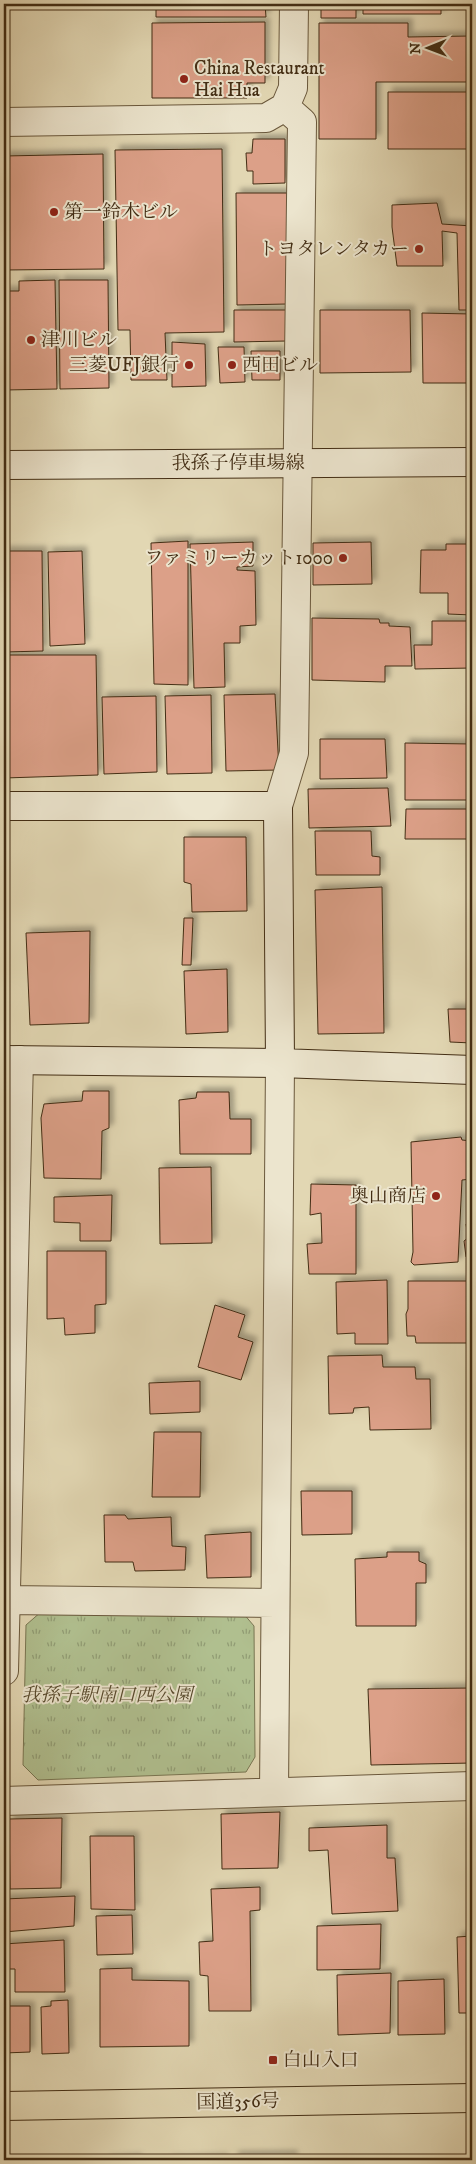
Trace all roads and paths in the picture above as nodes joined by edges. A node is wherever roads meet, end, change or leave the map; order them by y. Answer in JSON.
{"nodes":[{"id":1,"x":294,"y":4,"type":"edge"},
{"id":2,"x":285,"y":107,"type":"junction"},
{"id":3,"x":4,"y":122,"type":"edge"},
{"id":4,"x":298,"y":462,"type":"junction"},
{"id":5,"x":472,"y":462,"type":"edge"},
{"id":6,"x":4,"y":465,"type":"edge"},
{"id":7,"x":4,"y":806,"type":"edge"},
{"id":8,"x":278,"y":806,"type":"junction"},
{"id":9,"x":11,"y":1060,"type":"edge"},
{"id":10,"x":280,"y":1063,"type":"junction"},
{"id":11,"x":472,"y":1070,"type":"edge"},
{"id":12,"x":5,"y":1600,"type":"edge"},
{"id":13,"x":275,"y":1603,"type":"junction"},
{"id":14,"x":4,"y":1671,"type":"edge"},
{"id":15,"x":472,"y":1786,"type":"edge"},
{"id":16,"x":274,"y":1792,"type":"junction"},
{"id":17,"x":4,"y":1801,"type":"edge"},
{"id":18,"x":472,"y":2098,"type":"edge"},
{"id":19,"x":4,"y":2106,"type":"edge"}],
"edges":[{"from":1,"to":2,"type":"street"},
{"from":2,"to":3,"type":"street"},
{"from":2,"to":4,"type":"street"},
{"from":4,"to":5,"type":"street","name":"我孫子停車場線"},
{"from":4,"to":6,"type":"street","name":"我孫子停車場線"},
{"from":4,"to":8,"type":"street"},
{"from":7,"to":8,"type":"street"},
{"from":8,"to":10,"type":"street"},
{"from":9,"to":10,"type":"street"},
{"from":9,"to":12,"type":"street"},
{"from":10,"to":11,"type":"street"},
{"from":10,"to":13,"type":"street"},
{"from":12,"to":13,"type":"street"},
{"from":12,"to":14,"type":"street"},
{"from":13,"to":16,"type":"street"},
{"from":15,"to":16,"type":"street"},
{"from":16,"to":17,"type":"street"},
{"from":18,"to":19,"type":"highway","name":"国道356号"}]}
